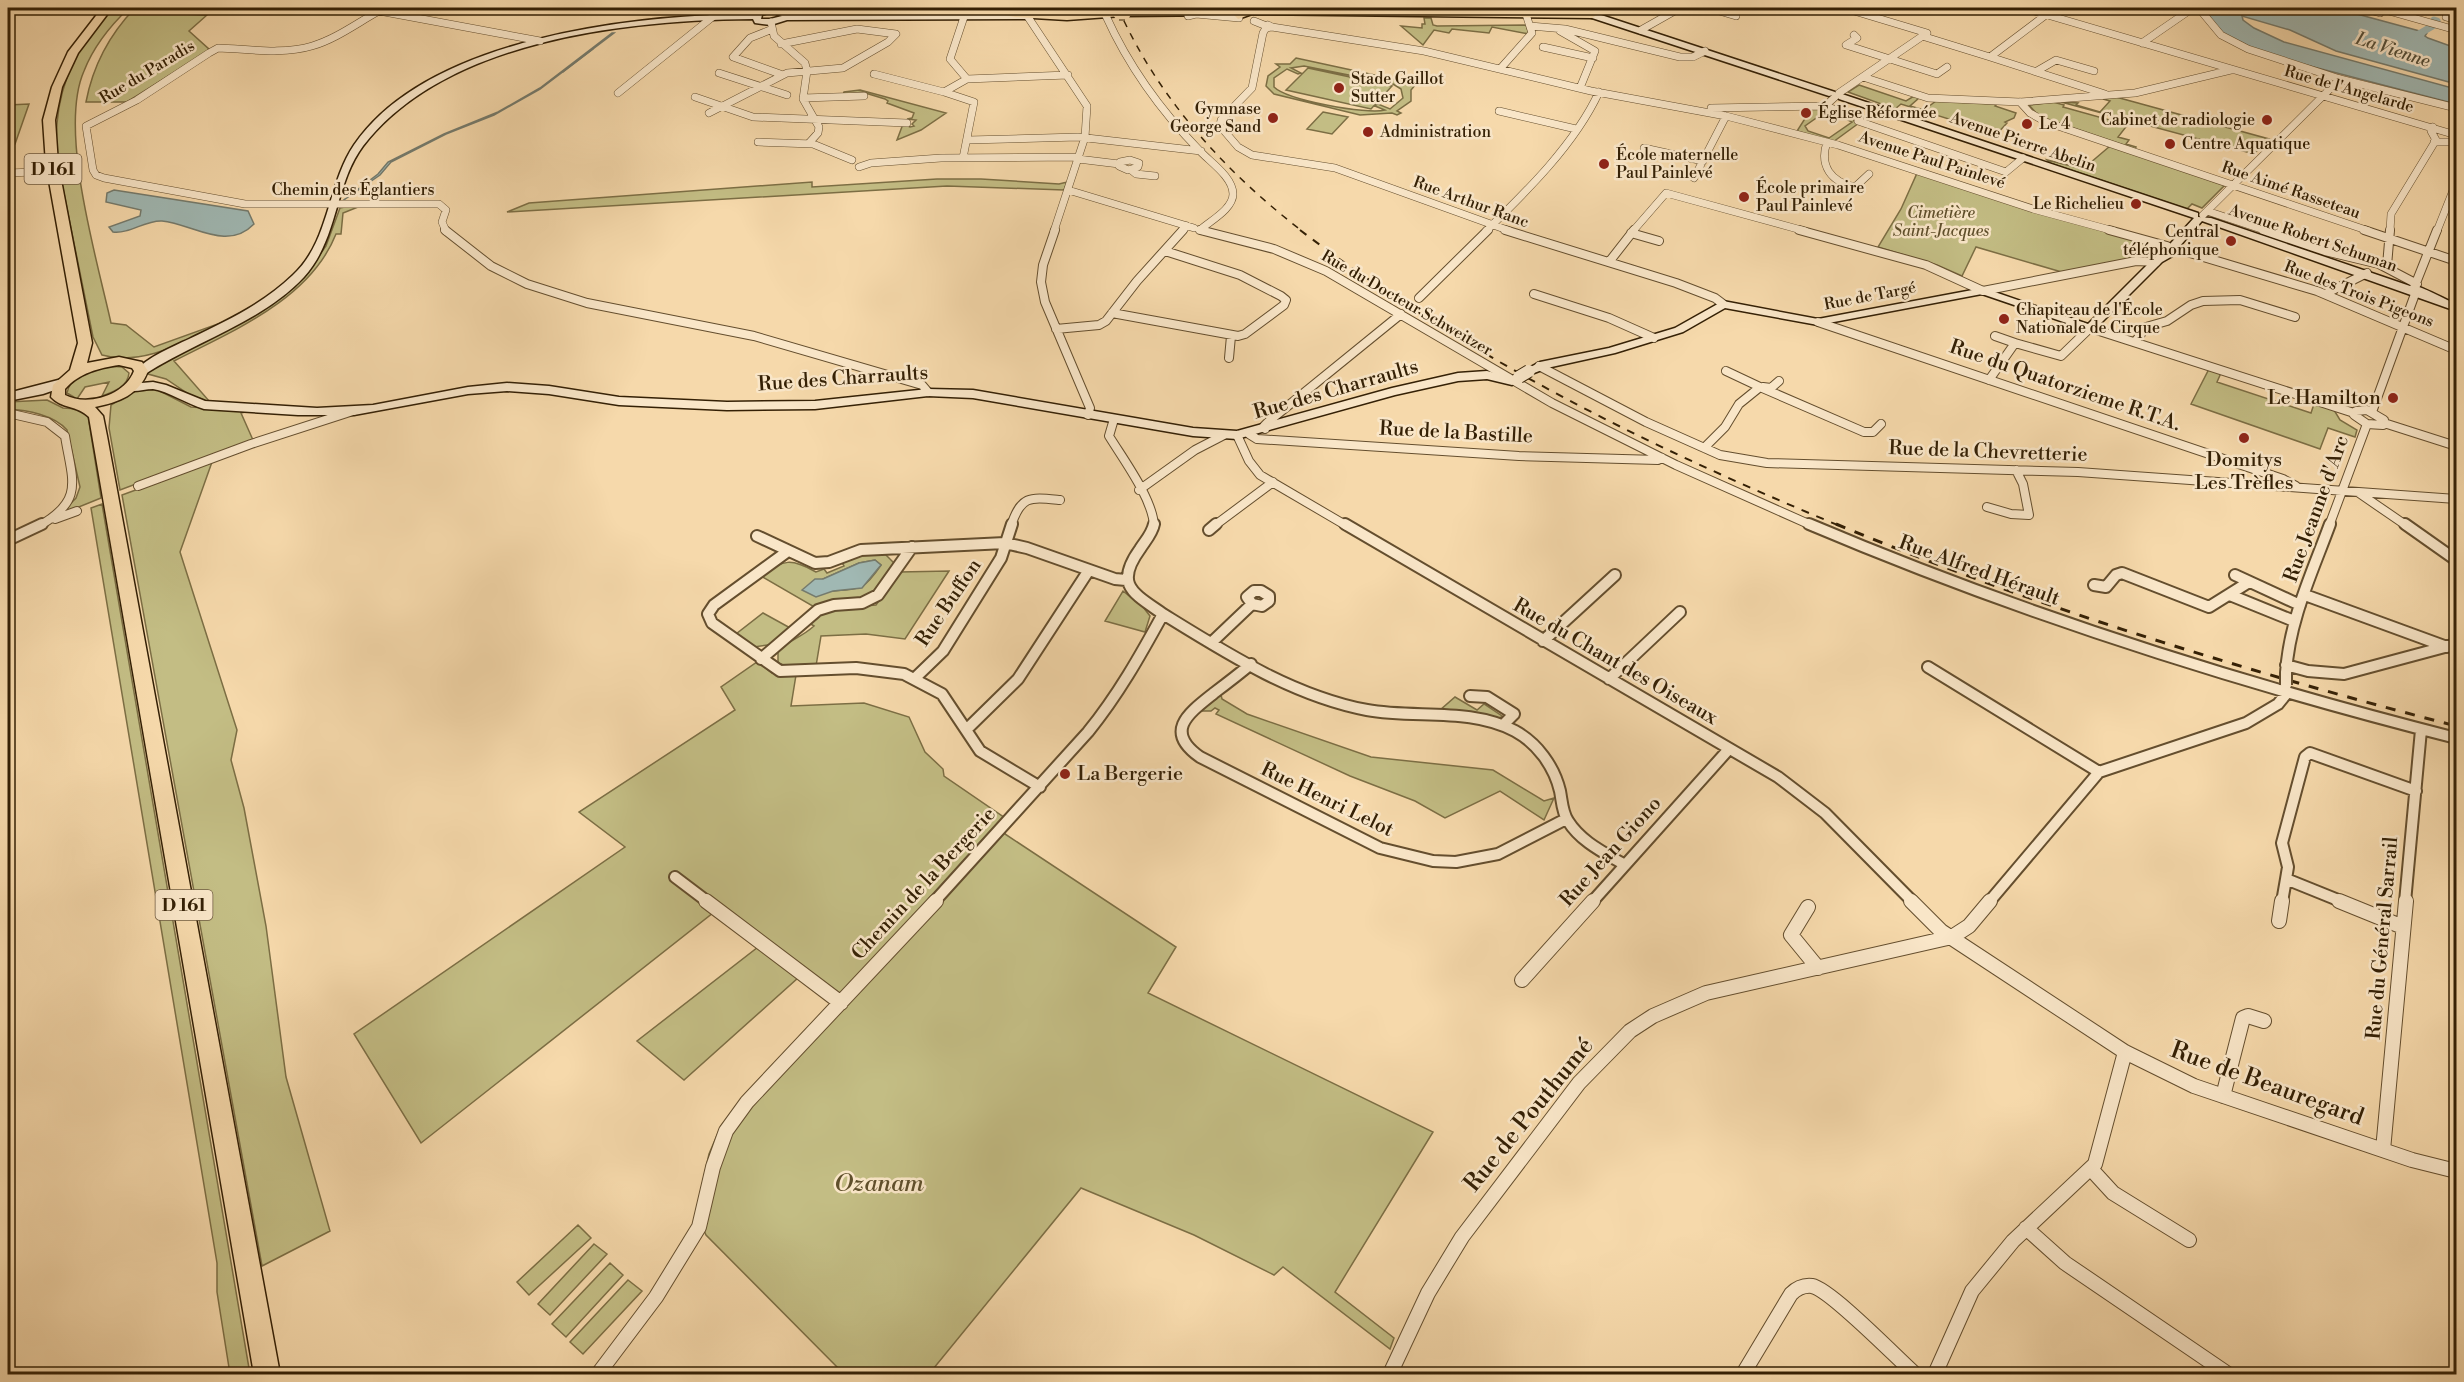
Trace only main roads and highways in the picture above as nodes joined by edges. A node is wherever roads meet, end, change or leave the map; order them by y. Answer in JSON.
{"nodes":[{"id":1,"x":106,"y":8,"type":"edge"},
{"id":2,"x":980,"y":8,"type":"edge"},
{"id":3,"x":1525,"y":10,"type":"edge"},
{"id":4,"x":1468,"y":11,"type":"edge"},
{"id":5,"x":1590,"y":12,"type":"edge"},
{"id":6,"x":1264,"y":17,"type":"edge"},
{"id":7,"x":85,"y":343,"type":"junction"},
{"id":8,"x":107,"y":362,"type":"junction"},
{"id":9,"x":75,"y":373,"type":"junction"},
{"id":10,"x":116,"y":396,"type":"junction"},
{"id":11,"x":84,"y":404,"type":"junction"},
{"id":12,"x":100,"y":436,"type":"junction"},
{"id":13,"x":267,"y":1374,"type":"edge"}],
"edges":[{"from":1,"to":7,"type":"main road","number":"D 161"},
{"from":2,"to":6,"type":"main road"},
{"from":3,"to":4,"type":"main road"},
{"from":3,"to":5,"type":"main road"},
{"from":4,"to":6,"type":"main road"},
{"from":7,"to":8,"type":"main road"},
{"from":7,"to":9,"type":"main road","number":"D 161"},
{"from":8,"to":9,"type":"main road"},
{"from":8,"to":10,"type":"main road"},
{"from":9,"to":11,"type":"main road"},
{"from":10,"to":11,"type":"main road"},
{"from":10,"to":12,"type":"main road","number":"D 161"},
{"from":11,"to":12,"type":"main road","number":"D 161"},
{"from":12,"to":13,"type":"main road","number":"D 161"}]}
